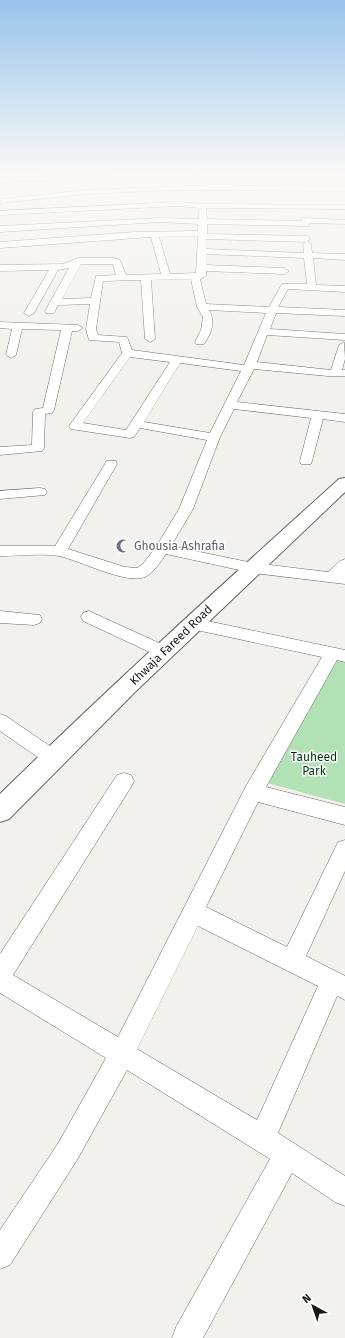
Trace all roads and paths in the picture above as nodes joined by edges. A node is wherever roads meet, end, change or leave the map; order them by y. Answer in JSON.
{"nodes":[{"id":1,"x":60,"y":236,"type":"edge"},
{"id":2,"x":143,"y":236,"type":"edge"},
{"id":3,"x":155,"y":236,"type":"edge"},
{"id":4,"x":202,"y":236,"type":"edge"},
{"id":5,"x":308,"y":236,"type":"edge"},
{"id":6,"x":61,"y":241,"type":"junction"},
{"id":7,"x":113,"y":243,"type":"junction"},
{"id":8,"x":0,"y":245,"type":"edge"},
{"id":9,"x":202,"y":251,"type":"junction"},
{"id":10,"x":308,"y":255,"type":"junction"},
{"id":11,"x":345,"y":257,"type":"edge"},
{"id":12,"x":78,"y":261,"type":"junction"},
{"id":13,"x":117,"y":262,"type":"junction"},
{"id":14,"x":54,"y":267,"type":"junction"},
{"id":15,"x":0,"y":269,"type":"edge"},
{"id":16,"x":284,"y":271,"type":"dead end"},
{"id":17,"x":198,"y":272,"type":"junction"},
{"id":18,"x":146,"y":277,"type":"junction"},
{"id":19,"x":166,"y":277,"type":"junction"},
{"id":20,"x":122,"y":278,"type":"junction"},
{"id":21,"x":312,"y":288,"type":"junction"},
{"id":22,"x":345,"y":289,"type":"edge"},
{"id":23,"x":95,"y":301,"type":"junction"},
{"id":24,"x":56,"y":302,"type":"junction"},
{"id":25,"x":202,"y":307,"type":"junction"},
{"id":26,"x":272,"y":309,"type":"junction"},
{"id":27,"x":50,"y":311,"type":"dead end"},
{"id":28,"x":345,"y":313,"type":"edge"},
{"id":29,"x":29,"y":314,"type":"dead end"},
{"id":30,"x":0,"y":325,"type":"edge"},
{"id":31,"x":18,"y":326,"type":"junction"},
{"id":32,"x":68,"y":328,"type":"junction"},
{"id":33,"x":91,"y":329,"type":"junction"},
{"id":34,"x":264,"y":332,"type":"junction"},
{"id":35,"x":150,"y":338,"type":"dead end"},
{"id":36,"x":344,"y":341,"type":"edge"},
{"id":37,"x":200,"y":342,"type":"dead end"},
{"id":38,"x":127,"y":353,"type":"junction"},
{"id":39,"x":11,"y":355,"type":"dead end"},
{"id":40,"x":177,"y":359,"type":"junction"},
{"id":41,"x":249,"y":367,"type":"junction"},
{"id":42,"x":340,"y":373,"type":"edge"},
{"id":43,"x":230,"y":405,"type":"junction"},
{"id":44,"x":318,"y":415,"type":"junction"},
{"id":45,"x":345,"y":418,"type":"edge"},
{"id":46,"x":136,"y":424,"type":"junction"},
{"id":47,"x":214,"y":437,"type":"junction"},
{"id":48,"x":0,"y":450,"type":"edge"},
{"id":49,"x":306,"y":461,"type":"dead end"},
{"id":50,"x":111,"y":464,"type":"dead end"},
{"id":51,"x":345,"y":483,"type":"edge"},
{"id":52,"x":40,"y":492,"type":"dead end"},
{"id":53,"x":0,"y":495,"type":"edge"},
{"id":54,"x":162,"y":549,"type":"junction"},
{"id":55,"x":0,"y":551,"type":"edge"},
{"id":56,"x":59,"y":551,"type":"junction"},
{"id":57,"x":345,"y":564,"type":"edge"},
{"id":58,"x":253,"y":568,"type":"junction"},
{"id":59,"x":339,"y":578,"type":"edge"},
{"id":60,"x":0,"y":617,"type":"edge"},
{"id":61,"x":89,"y":617,"type":"dead end"},
{"id":62,"x":34,"y":619,"type":"dead end"},
{"id":63,"x":193,"y":624,"type":"junction"},
{"id":64,"x":164,"y":652,"type":"junction"},
{"id":65,"x":339,"y":655,"type":"edge"},
{"id":66,"x":0,"y":721,"type":"edge"},
{"id":67,"x":53,"y":758,"type":"junction"},
{"id":68,"x":124,"y":781,"type":"dead end"},
{"id":69,"x":253,"y":792,"type":"junction"},
{"id":70,"x":0,"y":811,"type":"edge"},
{"id":71,"x":345,"y":816,"type":"edge"},
{"id":72,"x":345,"y":849,"type":"edge"},
{"id":73,"x":193,"y":912,"type":"junction"},
{"id":74,"x":292,"y":961,"type":"junction"},
{"id":75,"x":0,"y":974,"type":"edge"},
{"id":76,"x":0,"y":980,"type":"edge"},
{"id":77,"x":338,"y":985,"type":"edge"},
{"id":78,"x":122,"y":1054,"type":"junction"},
{"id":79,"x":262,"y":1139,"type":"junction"},
{"id":80,"x":287,"y":1155,"type":"junction"},
{"id":81,"x":345,"y":1192,"type":"edge"},
{"id":82,"x":0,"y":1254,"type":"edge"},
{"id":83,"x":187,"y":1338,"type":"edge"}],
"edges":[{"from":1,"to":6,"type":"street"},
{"from":2,"to":7,"type":"street"},
{"from":3,"to":19,"type":"street"},
{"from":4,"to":9,"type":"street"},
{"from":5,"to":10,"type":"street"},
{"from":6,"to":7,"type":"street"},
{"from":6,"to":8,"type":"street"},
{"from":7,"to":13,"type":"street"},
{"from":9,"to":10,"type":"street"},
{"from":9,"to":17,"type":"street"},
{"from":10,"to":11,"type":"street"},
{"from":10,"to":21,"type":"street"},
{"from":12,"to":13,"type":"street"},
{"from":12,"to":14,"type":"street"},
{"from":12,"to":24,"type":"street"},
{"from":13,"to":20,"type":"street"},
{"from":14,"to":15,"type":"street"},
{"from":14,"to":29,"type":"street"},
{"from":16,"to":17,"type":"street"},
{"from":17,"to":19,"type":"street"},
{"from":17,"to":25,"type":"street"},
{"from":18,"to":19,"type":"street"},
{"from":18,"to":20,"type":"street"},
{"from":18,"to":35,"type":"street"},
{"from":20,"to":23,"type":"street"},
{"from":21,"to":22,"type":"street"},
{"from":21,"to":26,"type":"street"},
{"from":23,"to":24,"type":"street"},
{"from":23,"to":33,"type":"street"},
{"from":24,"to":27,"type":"street"},
{"from":25,"to":26,"type":"street"},
{"from":25,"to":37,"type":"street"},
{"from":26,"to":28,"type":"street"},
{"from":26,"to":34,"type":"street"},
{"from":30,"to":31,"type":"street"},
{"from":31,"to":32,"type":"street"},
{"from":31,"to":39,"type":"street"},
{"from":32,"to":33,"type":"street"},
{"from":32,"to":48,"type":"street"},
{"from":33,"to":38,"type":"street"},
{"from":34,"to":36,"type":"street"},
{"from":34,"to":41,"type":"street"},
{"from":36,"to":42,"type":"street"},
{"from":38,"to":40,"type":"street"},
{"from":38,"to":46,"type":"street"},
{"from":40,"to":41,"type":"street"},
{"from":40,"to":46,"type":"street"},
{"from":41,"to":42,"type":"street"},
{"from":41,"to":43,"type":"street"},
{"from":43,"to":44,"type":"street"},
{"from":43,"to":47,"type":"street"},
{"from":44,"to":45,"type":"street"},
{"from":44,"to":49,"type":"street"},
{"from":46,"to":47,"type":"street"},
{"from":47,"to":54,"type":"street"},
{"from":50,"to":56,"type":"street"},
{"from":51,"to":58,"type":"main road","name":"Khwaja Fareed Road"},
{"from":52,"to":53,"type":"street"},
{"from":54,"to":56,"type":"street"},
{"from":54,"to":58,"type":"street"},
{"from":55,"to":56,"type":"street"},
{"from":57,"to":59,"type":"street"},
{"from":58,"to":59,"type":"street"},
{"from":58,"to":63,"type":"main road","name":"Khwaja Fareed Road"},
{"from":60,"to":62,"type":"street"},
{"from":61,"to":64,"type":"street"},
{"from":63,"to":64,"type":"main road","name":"Khwaja Fareed Road"},
{"from":63,"to":65,"type":"street"},
{"from":64,"to":67,"type":"main road","name":"Khwaja Fareed Road"},
{"from":65,"to":69,"type":"street"},
{"from":66,"to":67,"type":"street"},
{"from":67,"to":70,"type":"main road","name":"Khwaja Fareed Road"},
{"from":68,"to":75,"type":"street"},
{"from":69,"to":71,"type":"street"},
{"from":69,"to":73,"type":"street"},
{"from":72,"to":74,"type":"street"},
{"from":73,"to":74,"type":"street"},
{"from":73,"to":78,"type":"street"},
{"from":74,"to":77,"type":"street"},
{"from":76,"to":78,"type":"street"},
{"from":77,"to":79,"type":"street"},
{"from":78,"to":79,"type":"street"},
{"from":78,"to":82,"type":"street"},
{"from":79,"to":80,"type":"street"},
{"from":80,"to":81,"type":"street"},
{"from":80,"to":83,"type":"street"}]}
